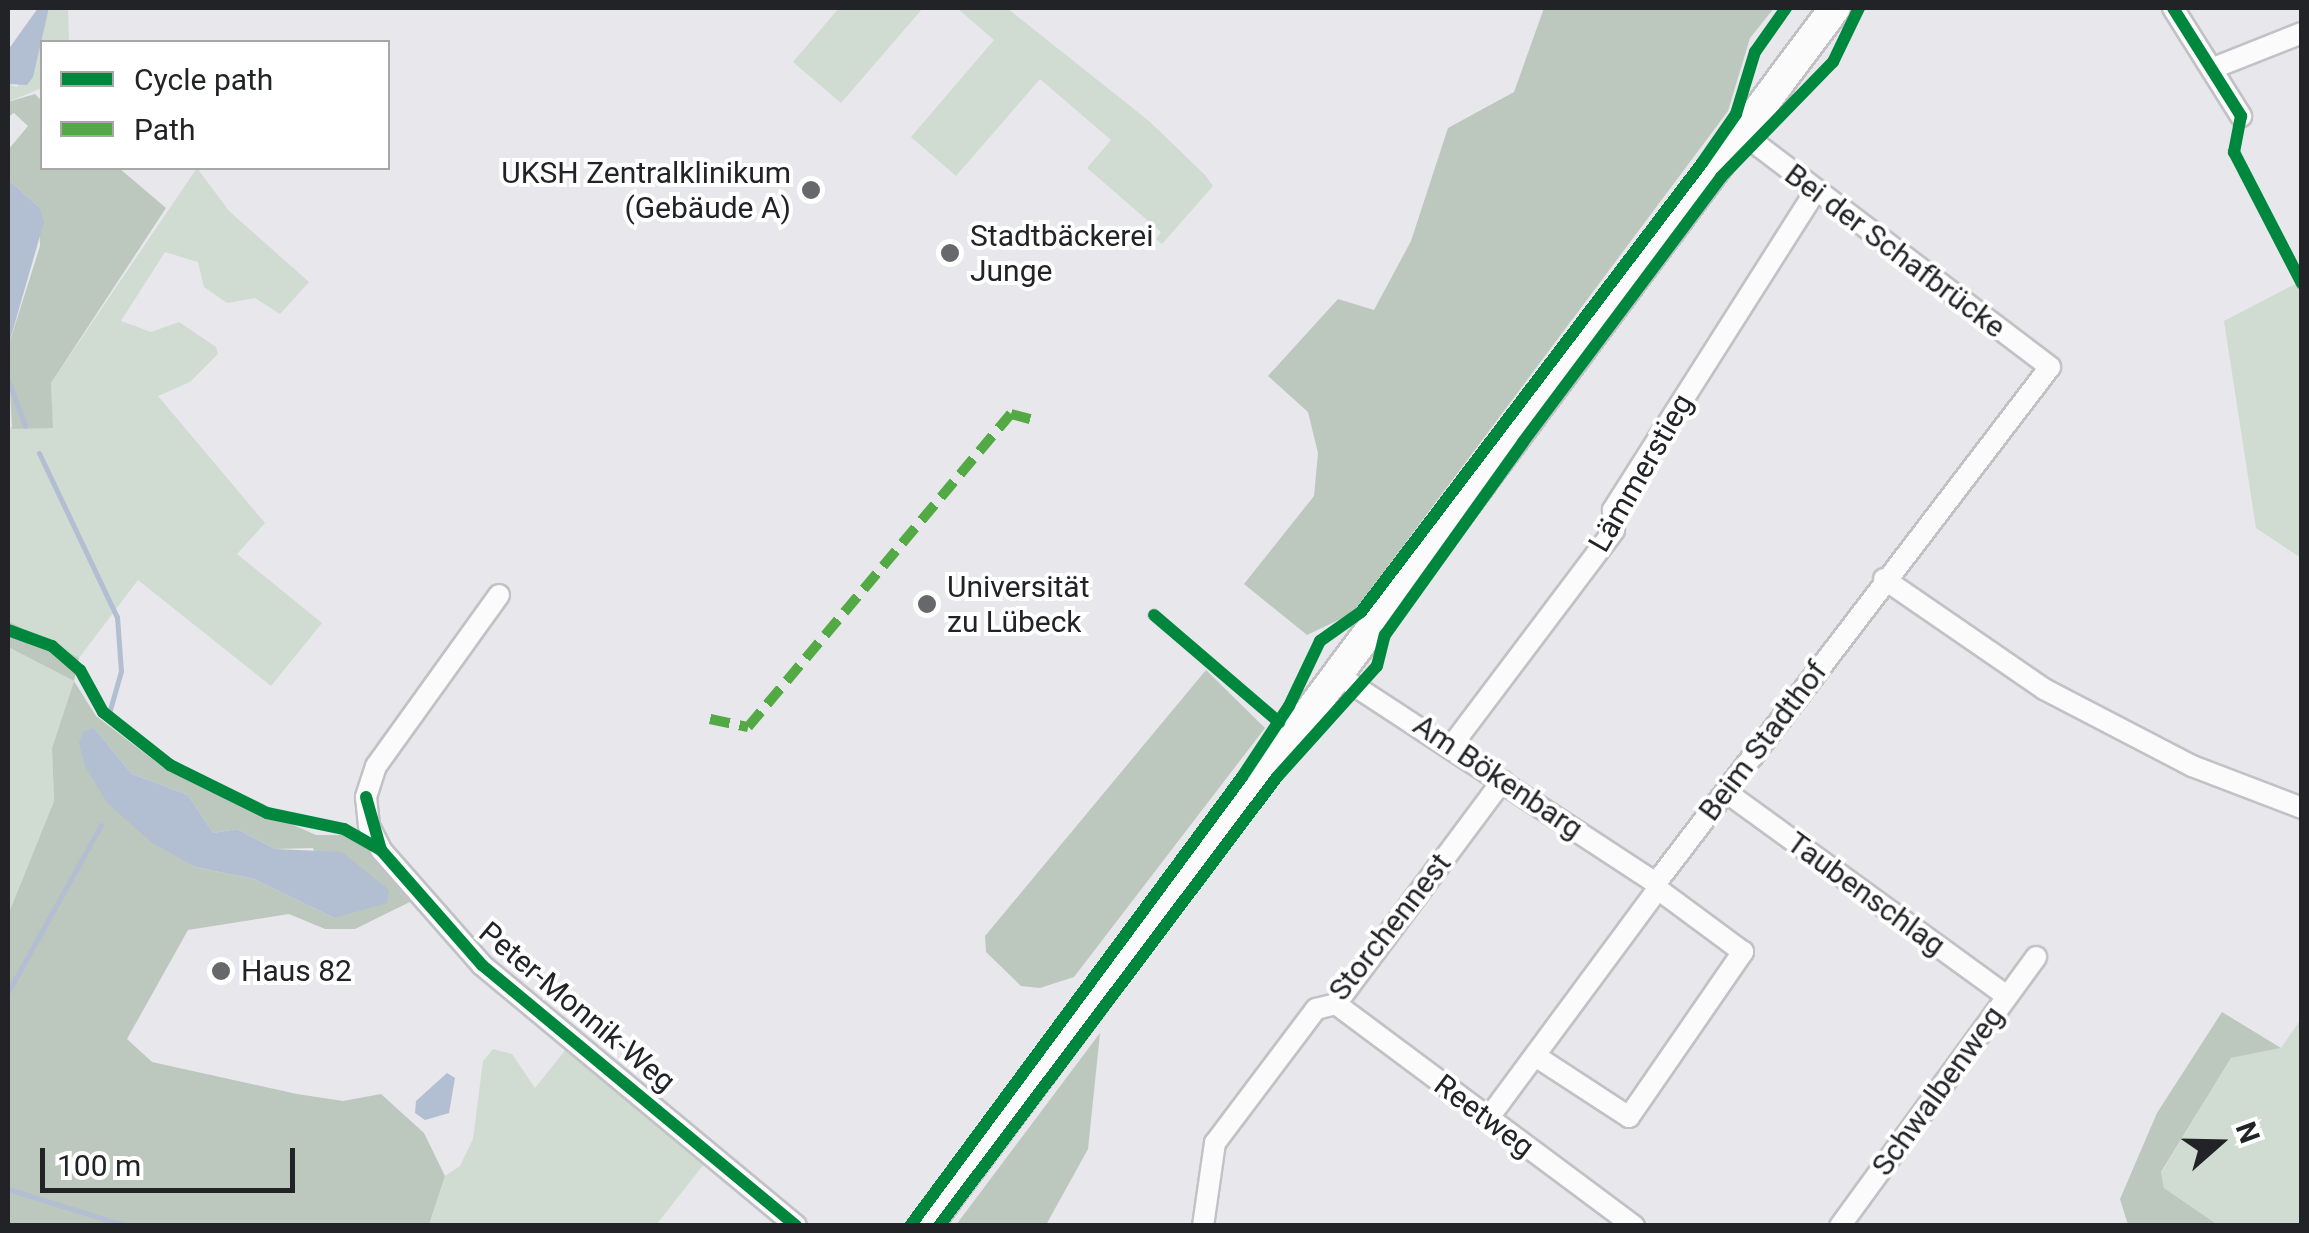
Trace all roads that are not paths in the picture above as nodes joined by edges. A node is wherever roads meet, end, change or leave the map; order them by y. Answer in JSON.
{"nodes":[{"id":1,"x":1835,"y":8,"type":"edge"},
{"id":2,"x":2172,"y":8,"type":"edge"},
{"id":3,"x":2302,"y":34,"type":"edge"},
{"id":4,"x":2216,"y":67,"type":"junction"},
{"id":5,"x":2241,"y":116,"type":"dead end"},
{"id":6,"x":1742,"y":133,"type":"junction"},
{"id":7,"x":1815,"y":192,"type":"junction"},
{"id":8,"x":2050,"y":367,"type":"joint"},
{"id":9,"x":1884,"y":580,"type":"junction"},
{"id":10,"x":499,"y":594,"type":"dead end"},
{"id":11,"x":1338,"y":674,"type":"junction"},
{"id":12,"x":1452,"y":744,"type":"junction"},
{"id":13,"x":1502,"y":780,"type":"junction"},
{"id":14,"x":1726,"y":792,"type":"junction"},
{"id":15,"x":2302,"y":808,"type":"edge"},
{"id":16,"x":1657,"y":886,"type":"junction"},
{"id":17,"x":2036,"y":958,"type":"dead end"},
{"id":18,"x":2006,"y":996,"type":"junction"},
{"id":19,"x":1336,"y":1004,"type":"junction"},
{"id":20,"x":1537,"y":1057,"type":"junction"},
{"id":21,"x":1488,"y":1120,"type":"junction"},
{"id":22,"x":796,"y":1226,"type":"edge"},
{"id":23,"x":926,"y":1226,"type":"edge"},
{"id":24,"x":1203,"y":1226,"type":"edge"},
{"id":25,"x":1634,"y":1226,"type":"edge"},
{"id":26,"x":1840,"y":1226,"type":"edge"}],
"edges":[{"from":1,"to":6,"type":"main road"},
{"from":2,"to":4,"type":"street"},
{"from":3,"to":4,"type":"street"},
{"from":4,"to":5,"type":"street"},
{"from":6,"to":7,"type":"street","name":"Bei der Schafbrücke"},
{"from":6,"to":11,"type":"main road"},
{"from":7,"to":8,"type":"street","name":"Bei der Schafbrücke"},
{"from":7,"to":12,"type":"street","name":"Lämmerstieg"},
{"from":8,"to":9,"type":"street","name":"Beim Stadthof"},
{"from":9,"to":14,"type":"street","name":"Beim Stadthof"},
{"from":9,"to":15,"type":"street"},
{"from":10,"to":22,"type":"street","name":"Peter-Monnik-Weg"},
{"from":11,"to":12,"type":"street","name":"Am Bökenbarg"},
{"from":11,"to":23,"type":"main road"},
{"from":12,"to":13,"type":"street","name":"Am Bökenbarg"},
{"from":13,"to":16,"type":"street","name":"Am Bökenbarg"},
{"from":13,"to":19,"type":"street","name":"Storchennest"},
{"from":14,"to":16,"type":"street","name":"Beim Stadthof"},
{"from":14,"to":18,"type":"street","name":"Taubenschlag"},
{"from":16,"to":20,"type":"street","name":"Beim Stadthof"},
{"from":16,"to":20,"type":"street","name":"Am Bökenbarg"},
{"from":17,"to":18,"type":"street","name":"Schwalbenweg"},
{"from":18,"to":26,"type":"street","name":"Schwalbenweg"},
{"from":19,"to":21,"type":"street","name":"Reetweg"},
{"from":19,"to":24,"type":"street","name":"Storchennest"},
{"from":20,"to":21,"type":"street","name":"Beim Stadthof"},
{"from":21,"to":25,"type":"street","name":"Reetweg"}]}
